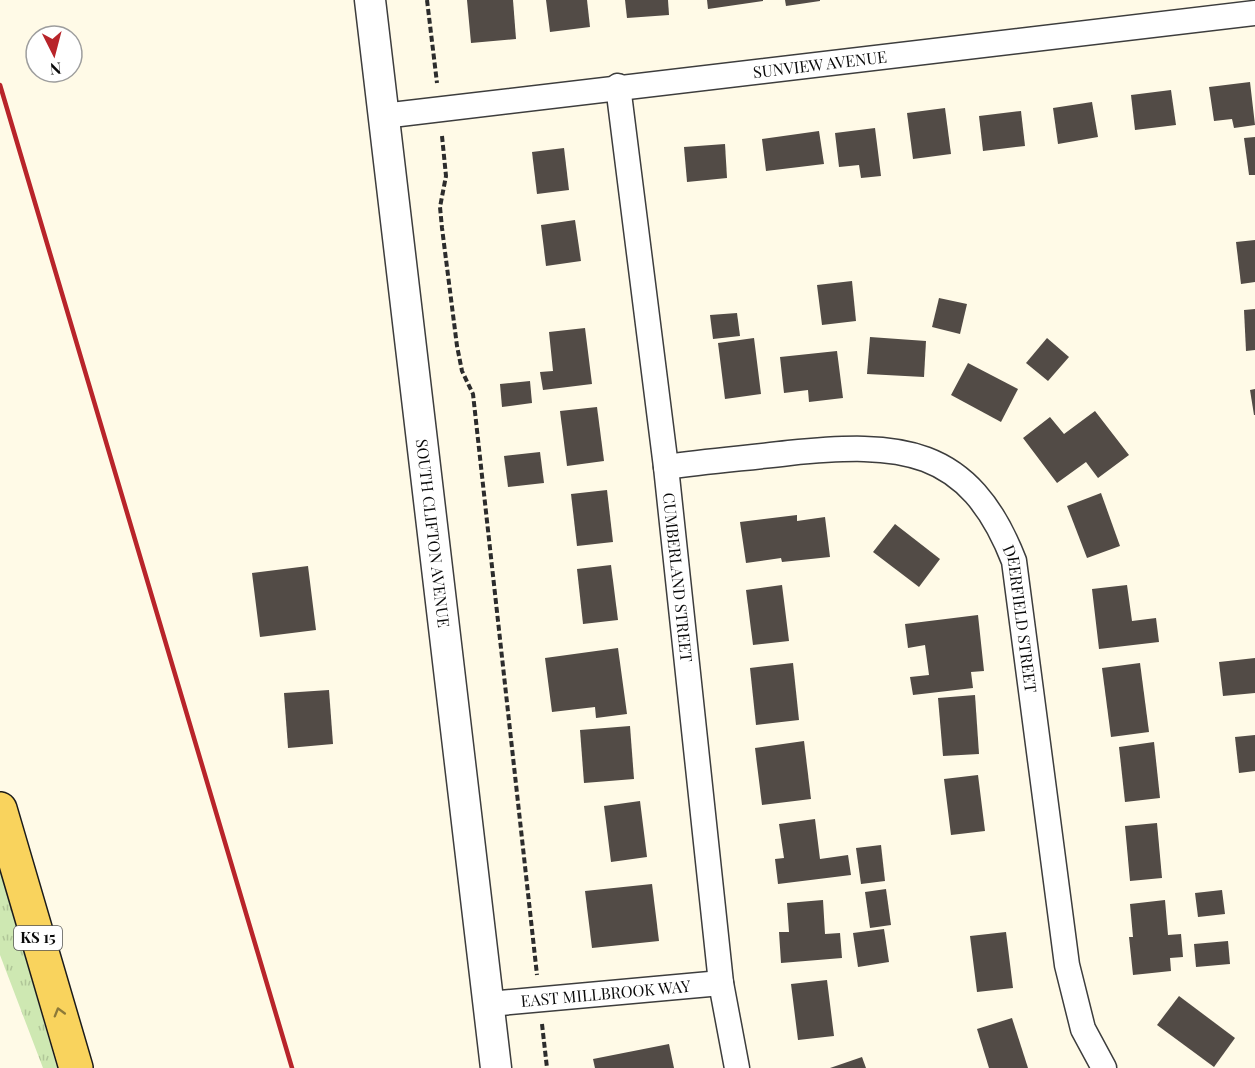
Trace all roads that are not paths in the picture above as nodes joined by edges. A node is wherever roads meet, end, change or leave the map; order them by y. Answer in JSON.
{"nodes":[{"id":1,"x":370,"y":0,"type":"edge"},
{"id":2,"x":1255,"y":13,"type":"edge"},
{"id":3,"x":618,"y":86,"type":"junction"},
{"id":4,"x":383,"y":116,"type":"junction"},
{"id":5,"x":666,"y":467,"type":"junction"},
{"id":6,"x":0,"y":809,"type":"edge"},
{"id":7,"x":721,"y":983,"type":"junction"},
{"id":8,"x":489,"y":1004,"type":"junction"},
{"id":9,"x":76,"y":1068,"type":"edge"},
{"id":10,"x":496,"y":1068,"type":"edge"},
{"id":11,"x":737,"y":1068,"type":"edge"},
{"id":12,"x":1104,"y":1068,"type":"edge"}],
"edges":[{"from":1,"to":4,"type":"street","name":"SOUTH CLIFTON AVENUE"},
{"from":2,"to":3,"type":"street","name":"SUNVIEW AVENUE"},
{"from":3,"to":4,"type":"street","name":"SUNVIEW AVENUE"},
{"from":3,"to":5,"type":"street","name":"CUMBERLAND STREET"},
{"from":4,"to":8,"type":"street","name":"SOUTH CLIFTON AVENUE"},
{"from":5,"to":7,"type":"street","name":"CUMBERLAND STREET"},
{"from":5,"to":12,"type":"street","name":"DEERFIELD STREET"},
{"from":9,"to":6,"type":"main road","number":"KS 15","one_way":true},
{"from":7,"to":8,"type":"street","name":"EAST MILLBROOK WAY"},
{"from":7,"to":11,"type":"street","name":"CUMBERLAND STREET"},
{"from":8,"to":10,"type":"street","name":"SOUTH CLIFTON AVENUE"}]}
